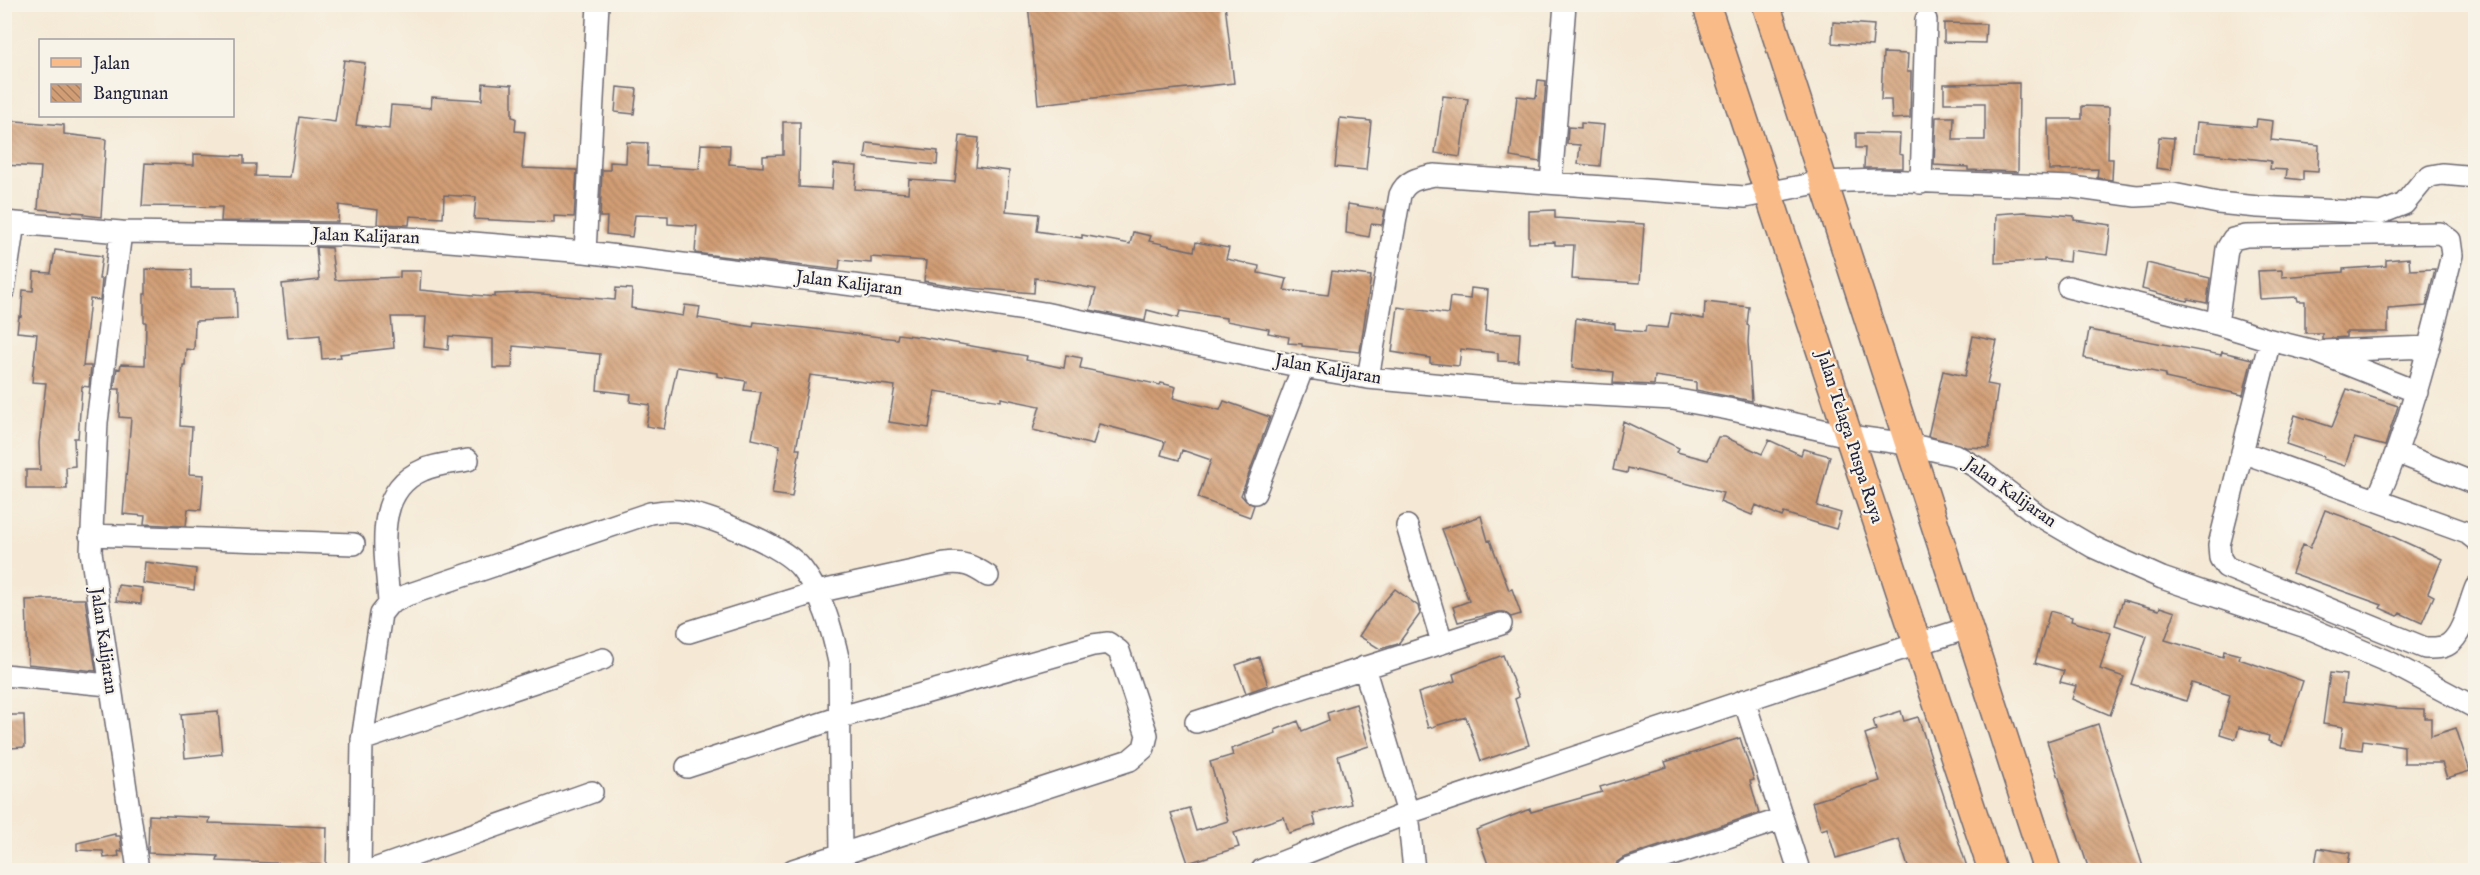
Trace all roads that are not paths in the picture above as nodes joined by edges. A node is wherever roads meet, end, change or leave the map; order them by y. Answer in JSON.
{"nodes":[{"id":1,"x":597,"y":4,"type":"edge"},
{"id":2,"x":1564,"y":4,"type":"edge"},
{"id":3,"x":1706,"y":4,"type":"edge"},
{"id":4,"x":1766,"y":4,"type":"edge"},
{"id":5,"x":1926,"y":20,"type":"dead end"},
{"id":6,"x":2475,"y":177,"type":"edge"},
{"id":7,"x":1822,"y":182,"type":"junction"},
{"id":8,"x":1551,"y":183,"type":"junction"},
{"id":9,"x":1922,"y":183,"type":"junction"},
{"id":10,"x":1768,"y":191,"type":"junction"},
{"id":11,"x":9,"y":222,"type":"edge"},
{"id":12,"x":121,"y":232,"type":"junction"},
{"id":13,"x":585,"y":252,"type":"junction"},
{"id":14,"x":2068,"y":287,"type":"dead end"},
{"id":15,"x":4,"y":290,"type":"edge"},
{"id":16,"x":2217,"y":324,"type":"junction"},
{"id":17,"x":2270,"y":340,"type":"junction"},
{"id":18,"x":2429,"y":347,"type":"junction"},
{"id":19,"x":2314,"y":351,"type":"junction"},
{"id":20,"x":1303,"y":367,"type":"junction"},
{"id":21,"x":1368,"y":378,"type":"junction"},
{"id":22,"x":2417,"y":392,"type":"junction"},
{"id":23,"x":1849,"y":436,"type":"junction"},
{"id":24,"x":1908,"y":444,"type":"junction"},
{"id":25,"x":2242,"y":452,"type":"junction"},
{"id":26,"x":2398,"y":453,"type":"junction"},
{"id":27,"x":468,"y":460,"type":"dead end"},
{"id":28,"x":2475,"y":484,"type":"edge"},
{"id":29,"x":1255,"y":493,"type":"dead end"},
{"id":30,"x":2377,"y":500,"type":"junction"},
{"id":31,"x":1407,"y":526,"type":"dead end"},
{"id":32,"x":90,"y":535,"type":"junction"},
{"id":33,"x":2475,"y":540,"type":"edge"},
{"id":34,"x":354,"y":544,"type":"dead end"},
{"id":35,"x":988,"y":576,"type":"dead end"},
{"id":36,"x":2475,"y":586,"type":"edge"},
{"id":37,"x":817,"y":592,"type":"junction"},
{"id":38,"x":389,"y":604,"type":"junction"},
{"id":39,"x":1501,"y":624,"type":"dead end"},
{"id":40,"x":1968,"y":628,"type":"junction"},
{"id":41,"x":689,"y":632,"type":"dead end"},
{"id":42,"x":1442,"y":642,"type":"junction"},
{"id":43,"x":1917,"y":644,"type":"junction"},
{"id":44,"x":603,"y":659,"type":"dead end"},
{"id":45,"x":1364,"y":668,"type":"junction"},
{"id":46,"x":4,"y":675,"type":"edge"},
{"id":47,"x":109,"y":685,"type":"junction"},
{"id":48,"x":1744,"y":700,"type":"junction"},
{"id":49,"x":2475,"y":708,"type":"edge"},
{"id":50,"x":841,"y":717,"type":"junction"},
{"id":51,"x":1196,"y":722,"type":"dead end"},
{"id":52,"x":362,"y":740,"type":"junction"},
{"id":53,"x":687,"y":767,"type":"dead end"},
{"id":54,"x":592,"y":792,"type":"dead end"},
{"id":55,"x":1408,"y":813,"type":"junction"},
{"id":56,"x":1782,"y":819,"type":"junction"},
{"id":57,"x":843,"y":863,"type":"edge"},
{"id":58,"x":138,"y":870,"type":"edge"},
{"id":59,"x":360,"y":870,"type":"edge"},
{"id":60,"x":372,"y":870,"type":"edge"},
{"id":61,"x":793,"y":870,"type":"edge"},
{"id":62,"x":1262,"y":870,"type":"edge"},
{"id":63,"x":1414,"y":870,"type":"edge"},
{"id":64,"x":1627,"y":870,"type":"edge"},
{"id":65,"x":1799,"y":870,"type":"edge"},
{"id":66,"x":1992,"y":870,"type":"edge"},
{"id":67,"x":2047,"y":870,"type":"edge"}],
"edges":[{"from":1,"to":13,"type":"street"},
{"from":2,"to":8,"type":"street"},
{"from":3,"to":10,"type":"main road","name":"Jalan Telaga Puspa Raya"},
{"from":4,"to":7,"type":"main road"},
{"from":5,"to":9,"type":"street"},
{"from":6,"to":9,"type":"street"},
{"from":7,"to":9,"type":"street"},
{"from":7,"to":10,"type":"street"},
{"from":7,"to":24,"type":"main road"},
{"from":8,"to":10,"type":"street"},
{"from":8,"to":21,"type":"street"},
{"from":10,"to":23,"type":"main road","name":"Jalan Telaga Puspa Raya"},
{"from":11,"to":12,"type":"street","name":"Jalan Kalijaran"},
{"from":11,"to":15,"type":"street"},
{"from":12,"to":13,"type":"street","name":"Jalan Kalijaran"},
{"from":12,"to":32,"type":"street","name":"Jalan Kalijaran"},
{"from":13,"to":20,"type":"street","name":"Jalan Kalijaran"},
{"from":14,"to":16,"type":"street"},
{"from":16,"to":17,"type":"street"},
{"from":16,"to":18,"type":"street"},
{"from":17,"to":19,"type":"street"},
{"from":17,"to":25,"type":"street"},
{"from":18,"to":19,"type":"street"},
{"from":18,"to":22,"type":"street"},
{"from":19,"to":22,"type":"street"},
{"from":20,"to":21,"type":"street","name":"Jalan Kalijaran"},
{"from":20,"to":29,"type":"street"},
{"from":21,"to":23,"type":"street","name":"Jalan Kalijaran"},
{"from":22,"to":26,"type":"street"},
{"from":23,"to":24,"type":"street","name":"Jalan Kalijaran"},
{"from":23,"to":43,"type":"main road","name":"Jalan Telaga Puspa Raya"},
{"from":24,"to":40,"type":"main road"},
{"from":24,"to":49,"type":"street","name":"Jalan Kalijaran"},
{"from":25,"to":30,"type":"street"},
{"from":25,"to":36,"type":"street"},
{"from":26,"to":28,"type":"street"},
{"from":26,"to":30,"type":"street"},
{"from":27,"to":38,"type":"street"},
{"from":30,"to":33,"type":"street"},
{"from":31,"to":42,"type":"street"},
{"from":32,"to":34,"type":"street"},
{"from":32,"to":47,"type":"street","name":"Jalan Kalijaran"},
{"from":35,"to":37,"type":"street"},
{"from":37,"to":38,"type":"street"},
{"from":37,"to":41,"type":"street"},
{"from":37,"to":50,"type":"street"},
{"from":38,"to":52,"type":"street"},
{"from":39,"to":42,"type":"street"},
{"from":40,"to":43,"type":"street"},
{"from":40,"to":67,"type":"main road"},
{"from":42,"to":45,"type":"street"},
{"from":43,"to":48,"type":"street"},
{"from":43,"to":66,"type":"main road","name":"Jalan Telaga Puspa Raya"},
{"from":44,"to":52,"type":"street"},
{"from":45,"to":51,"type":"street"},
{"from":45,"to":55,"type":"street"},
{"from":46,"to":47,"type":"street"},
{"from":47,"to":58,"type":"street","name":"Jalan Kalijaran"},
{"from":48,"to":55,"type":"street"},
{"from":48,"to":56,"type":"street"},
{"from":50,"to":53,"type":"street"},
{"from":50,"to":57,"type":"street"},
{"from":50,"to":57,"type":"street"},
{"from":52,"to":59,"type":"street"},
{"from":54,"to":60,"type":"street"},
{"from":55,"to":62,"type":"street"},
{"from":55,"to":63,"type":"street"},
{"from":56,"to":64,"type":"street"},
{"from":56,"to":65,"type":"street"},
{"from":57,"to":61,"type":"street"}]}
